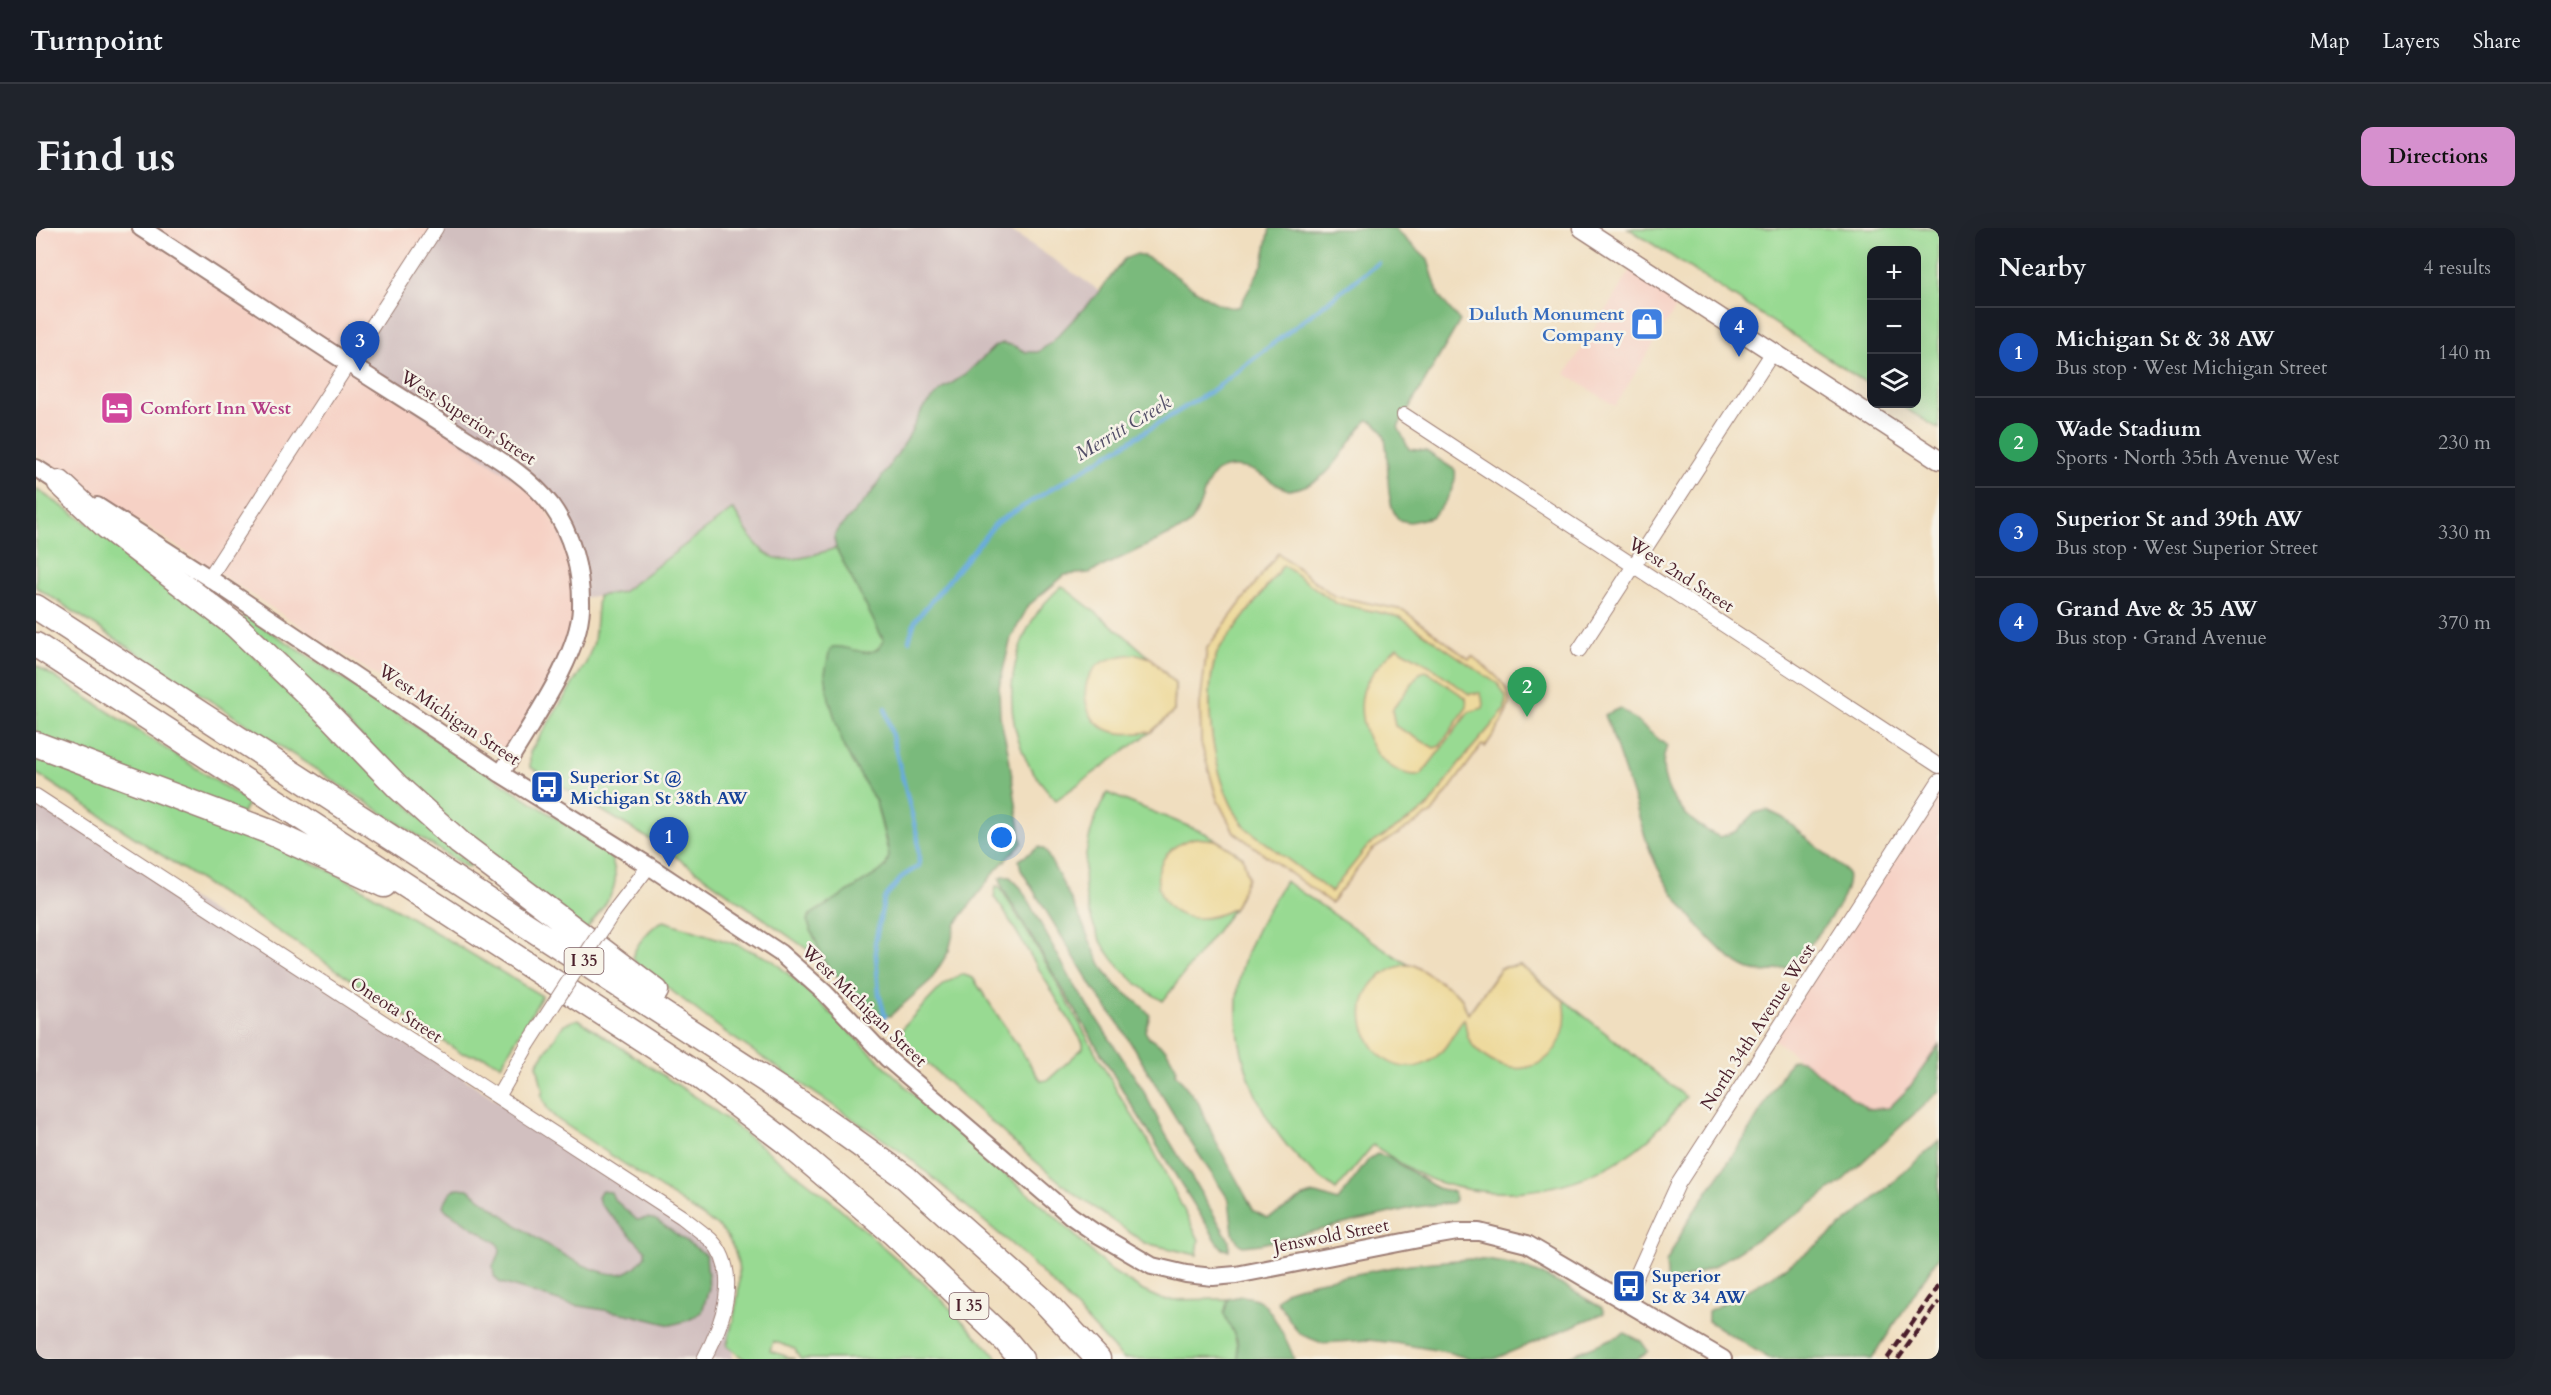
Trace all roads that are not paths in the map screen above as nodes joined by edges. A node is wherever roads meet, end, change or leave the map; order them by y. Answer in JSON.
{"nodes":[{"id":1,"x":141,"y":228,"type":"edge"},
{"id":2,"x":436,"y":228,"type":"edge"},
{"id":3,"x":1582,"y":228,"type":"edge"},
{"id":4,"x":1773,"y":352,"type":"junction"},
{"id":5,"x":348,"y":364,"type":"junction"},
{"id":6,"x":1404,"y":415,"type":"dead end"},
{"id":7,"x":1939,"y":460,"type":"edge"},
{"id":8,"x":36,"y":468,"type":"edge"},
{"id":9,"x":60,"y":483,"type":"junction"},
{"id":10,"x":1634,"y":565,"type":"junction"},
{"id":11,"x":209,"y":578,"type":"junction"},
{"id":12,"x":36,"y":607,"type":"edge"},
{"id":13,"x":36,"y":645,"type":"edge"},
{"id":14,"x":1579,"y":650,"type":"dead end"},
{"id":15,"x":36,"y":744,"type":"edge"},
{"id":16,"x":1939,"y":766,"type":"edge"},
{"id":17,"x":501,"y":774,"type":"junction"},
{"id":18,"x":1939,"y":781,"type":"edge"},
{"id":19,"x":36,"y":796,"type":"edge"},
{"id":20,"x":649,"y":866,"type":"junction"},
{"id":21,"x":457,"y":918,"type":"junction"},
{"id":22,"x":719,"y":1049,"type":"junction"},
{"id":23,"x":498,"y":1097,"type":"junction"},
{"id":24,"x":1165,"y":1269,"type":"joint"},
{"id":25,"x":1624,"y":1301,"type":"junction"},
{"id":26,"x":704,"y":1359,"type":"edge"},
{"id":27,"x":1021,"y":1359,"type":"edge"},
{"id":28,"x":1098,"y":1359,"type":"edge"},
{"id":29,"x":1723,"y":1359,"type":"edge"}],
"edges":[{"from":1,"to":5,"type":"street","name":"West Superior Street"},
{"from":2,"to":5,"type":"street"},
{"from":3,"to":4,"type":"main road"},
{"from":4,"to":7,"type":"main road"},
{"from":4,"to":10,"type":"street"},
{"from":5,"to":11,"type":"street"},
{"from":5,"to":17,"type":"street","name":"West Superior Street"},
{"from":6,"to":10,"type":"street","name":"West 2nd Street"},
{"from":8,"to":9,"type":"street","name":"West Michigan Street"},
{"from":9,"to":11,"type":"street","name":"West Michigan Street"},
{"from":9,"to":22,"type":"highway"},
{"from":10,"to":14,"type":"street"},
{"from":10,"to":16,"type":"street","name":"West 2nd Street"},
{"from":11,"to":17,"type":"street","name":"West Michigan Street"},
{"from":12,"to":22,"type":"highway","number":"I 35"},
{"from":13,"to":21,"type":"highway","number":"I 35"},
{"from":15,"to":21,"type":"highway"},
{"from":17,"to":20,"type":"street","name":"West Michigan Street"},
{"from":18,"to":25,"type":"street","name":"North 34th Avenue West"},
{"from":19,"to":23,"type":"street","name":"Oneota Street"},
{"from":20,"to":23,"type":"street","bridge":true},
{"from":20,"to":24,"type":"street","name":"West Michigan Street"},
{"from":21,"to":27,"type":"highway","number":"I 35"},
{"from":22,"to":28,"type":"highway","number":"I 35"},
{"from":23,"to":26,"type":"street","name":"Oneota Street"},
{"from":24,"to":25,"type":"street","name":"Jenswold Street"},
{"from":25,"to":29,"type":"street"}]}
